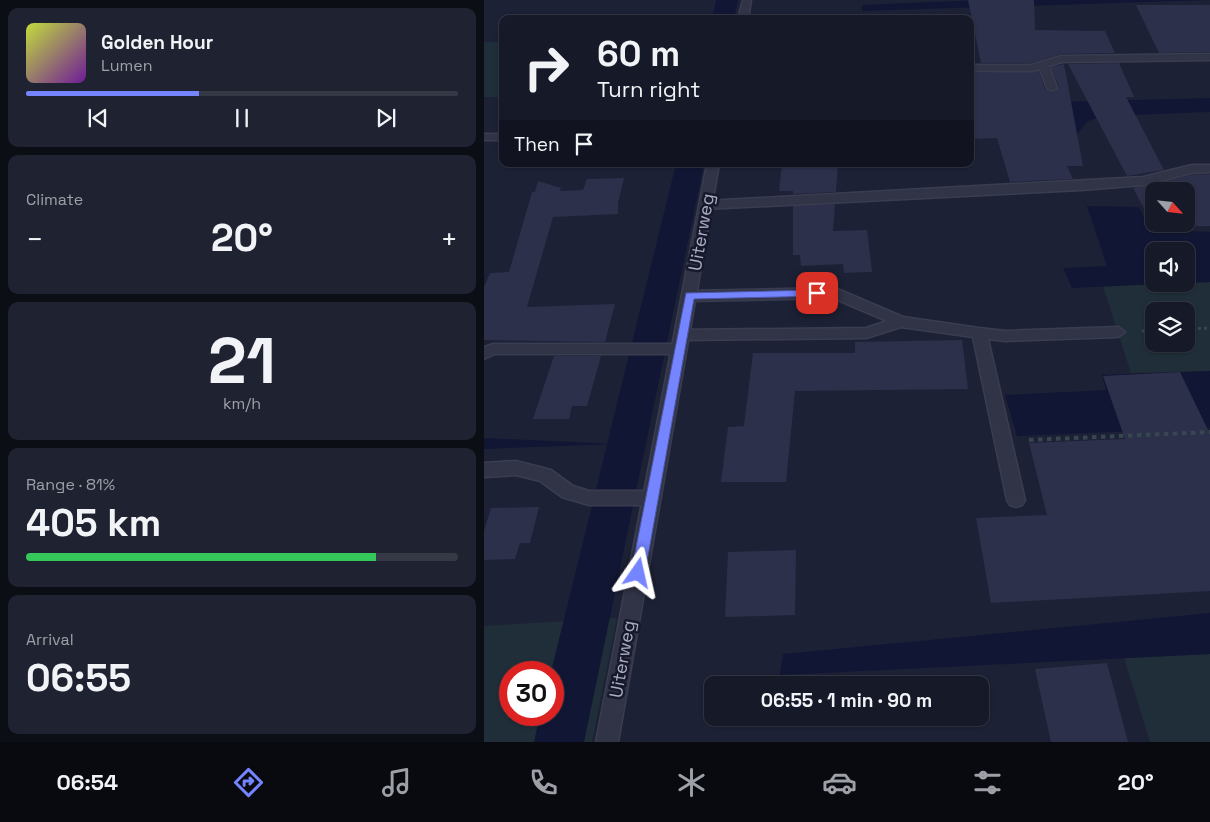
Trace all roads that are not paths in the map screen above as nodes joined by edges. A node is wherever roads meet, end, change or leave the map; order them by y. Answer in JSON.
{"nodes":[{"id":1,"x":747,"y":0,"type":"edge"},
{"id":2,"x":744,"y":15,"type":"edge"},
{"id":3,"x":1210,"y":57,"type":"edge"},
{"id":4,"x":1044,"y":65,"type":"junction"},
{"id":5,"x":974,"y":68,"type":"edge"},
{"id":6,"x":1052,"y":88,"type":"dead end"},
{"id":7,"x":484,"y":137,"type":"edge"},
{"id":8,"x":499,"y":137,"type":"edge"},
{"id":9,"x":712,"y":167,"type":"edge"},
{"id":10,"x":1210,"y":168,"type":"edge"},
{"id":11,"x":706,"y":205,"type":"junction"},
{"id":12,"x":689,"y":296,"type":"junction"},
{"id":13,"x":901,"y":322,"type":"junction"},
{"id":14,"x":1118,"y":332,"type":"dead end"},
{"id":15,"x":979,"y":333,"type":"junction"},
{"id":16,"x":681,"y":342,"type":"junction"},
{"id":17,"x":484,"y":354,"type":"edge"},
{"id":18,"x":484,"y":470,"type":"edge"},
{"id":19,"x":652,"y":498,"type":"junction"},
{"id":20,"x":1016,"y":500,"type":"dead end"},
{"id":21,"x":607,"y":742,"type":"edge"}],
"edges":[{"from":1,"to":2,"type":"street"},
{"from":3,"to":4,"type":"street"},
{"from":4,"to":5,"type":"street"},
{"from":4,"to":6,"type":"street"},
{"from":7,"to":8,"type":"street"},
{"from":9,"to":11,"type":"street","name":"Uiterweg"},
{"from":10,"to":11,"type":"street"},
{"from":11,"to":12,"type":"street","name":"Uiterweg"},
{"from":12,"to":13,"type":"street"},
{"from":12,"to":16,"type":"street","name":"Uiterweg"},
{"from":13,"to":15,"type":"street"},
{"from":13,"to":16,"type":"street"},
{"from":14,"to":15,"type":"street"},
{"from":15,"to":20,"type":"street"},
{"from":16,"to":17,"type":"street"},
{"from":16,"to":19,"type":"street","name":"Uiterweg"},
{"from":18,"to":19,"type":"street"},
{"from":19,"to":21,"type":"street","name":"Uiterweg"}]}
